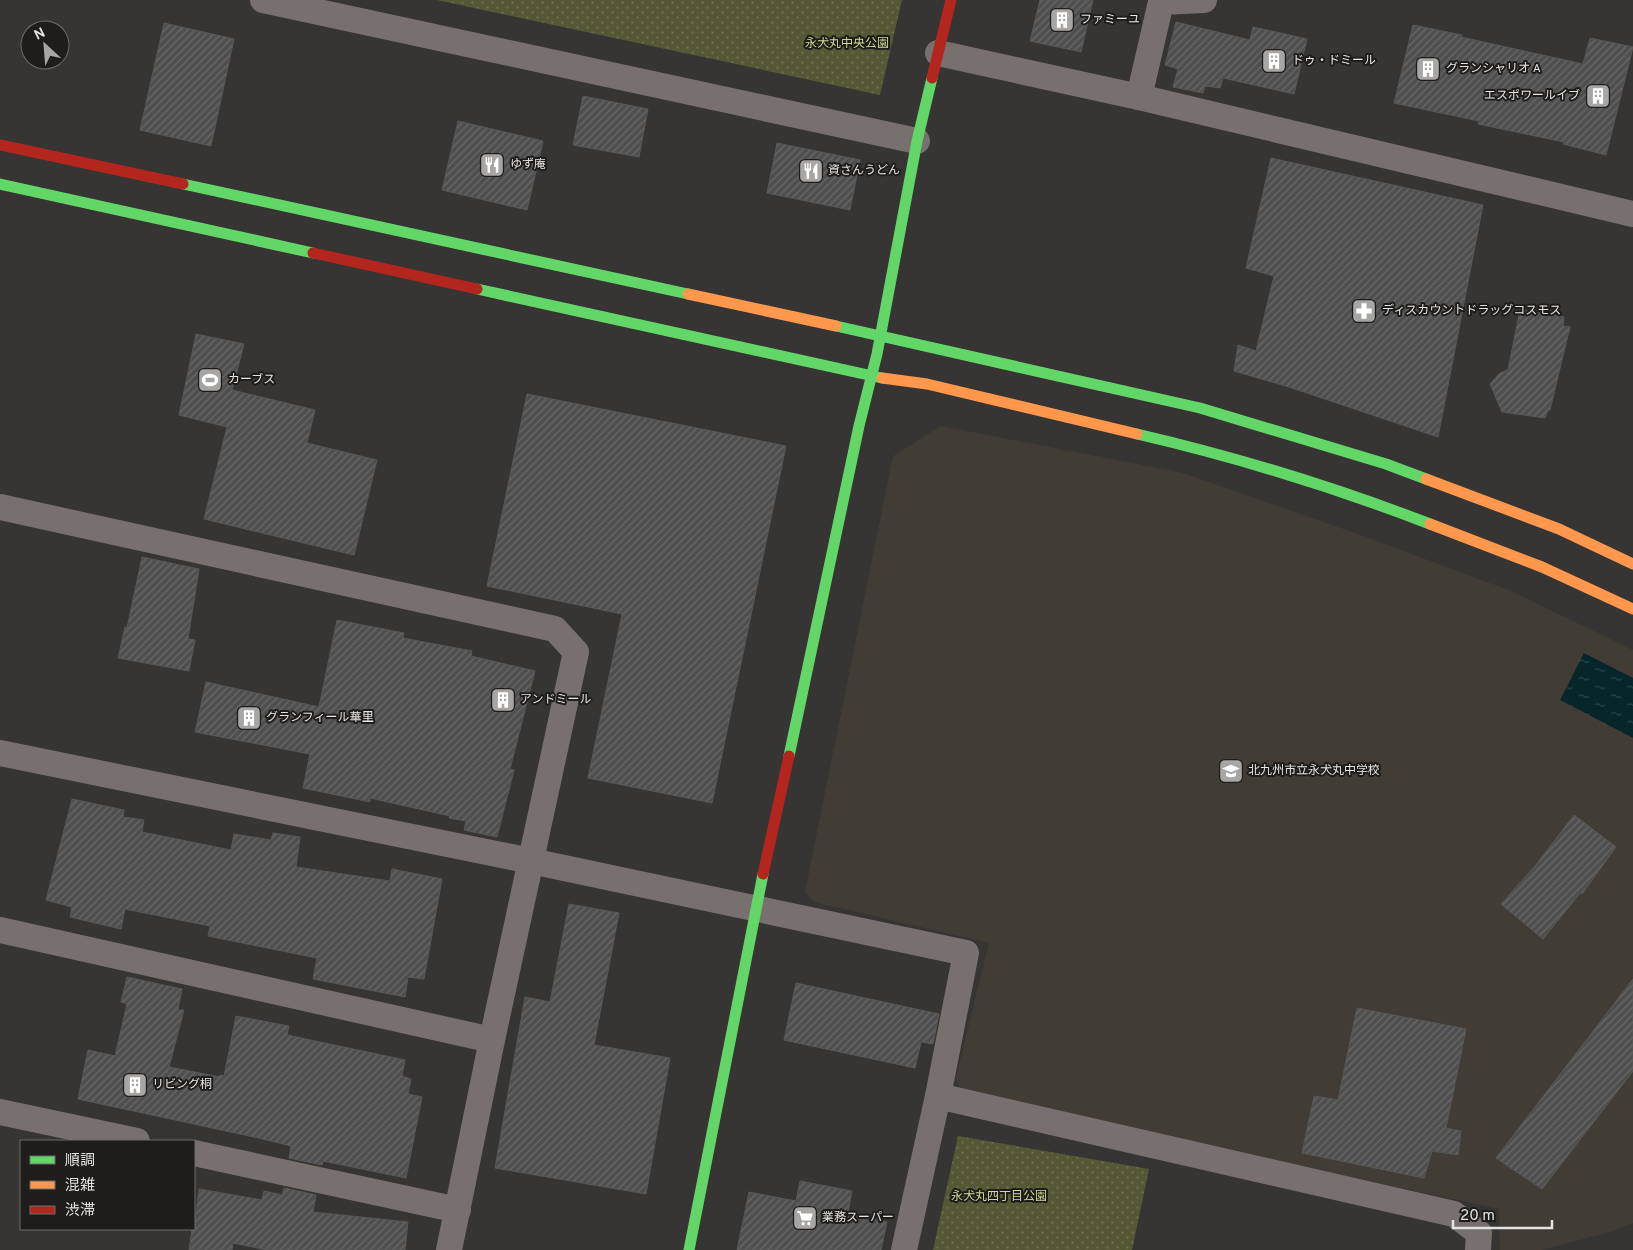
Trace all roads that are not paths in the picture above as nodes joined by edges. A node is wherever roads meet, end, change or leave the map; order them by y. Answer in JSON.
{"nodes":[{"id":1,"x":263,"y":0,"type":"edge"},
{"id":2,"x":951,"y":0,"type":"edge"},
{"id":3,"x":1204,"y":0,"type":"edge"},
{"id":4,"x":938,"y":53,"type":"junction"},
{"id":5,"x":1139,"y":98,"type":"junction"},
{"id":6,"x":917,"y":141,"type":"junction"},
{"id":7,"x":0,"y":145,"type":"edge"},
{"id":8,"x":0,"y":184,"type":"edge"},
{"id":9,"x":1633,"y":214,"type":"edge"},
{"id":10,"x":880,"y":336,"type":"junction"},
{"id":11,"x":871,"y":376,"type":"junction"},
{"id":12,"x":0,"y":507,"type":"edge"},
{"id":13,"x":1633,"y":564,"type":"edge"},
{"id":14,"x":1633,"y":609,"type":"edge"},
{"id":15,"x":0,"y":753,"type":"edge"},
{"id":16,"x":531,"y":861,"type":"junction"},
{"id":17,"x":756,"y":909,"type":"junction"},
{"id":18,"x":0,"y":930,"type":"edge"},
{"id":19,"x":492,"y":1040,"type":"junction"},
{"id":20,"x":938,"y":1096,"type":"junction"},
{"id":21,"x":0,"y":1112,"type":"edge"},
{"id":22,"x":132,"y":1140,"type":"edge"},
{"id":23,"x":195,"y":1153,"type":"edge"},
{"id":24,"x":458,"y":1210,"type":"junction"},
{"id":25,"x":449,"y":1250,"type":"edge"},
{"id":26,"x":689,"y":1250,"type":"edge"},
{"id":27,"x":904,"y":1250,"type":"edge"},
{"id":28,"x":1478,"y":1250,"type":"edge"}],
"edges":[{"from":1,"to":6,"type":"street"},
{"from":2,"to":4,"type":"street"},
{"from":3,"to":5,"type":"street"},
{"from":4,"to":5,"type":"street"},
{"from":4,"to":6,"type":"street"},
{"from":5,"to":9,"type":"street"},
{"from":6,"to":10,"type":"street"},
{"from":7,"to":10,"type":"street"},
{"from":8,"to":11,"type":"street"},
{"from":10,"to":11,"type":"street"},
{"from":10,"to":13,"type":"street"},
{"from":11,"to":14,"type":"street"},
{"from":11,"to":17,"type":"street"},
{"from":12,"to":16,"type":"street"},
{"from":15,"to":16,"type":"street"},
{"from":16,"to":17,"type":"street"},
{"from":16,"to":19,"type":"street"},
{"from":17,"to":20,"type":"street"},
{"from":17,"to":26,"type":"street"},
{"from":18,"to":19,"type":"street"},
{"from":19,"to":24,"type":"street"},
{"from":20,"to":27,"type":"street"},
{"from":20,"to":28,"type":"street"},
{"from":21,"to":22,"type":"street"},
{"from":23,"to":24,"type":"street"},
{"from":24,"to":25,"type":"street"}]}
